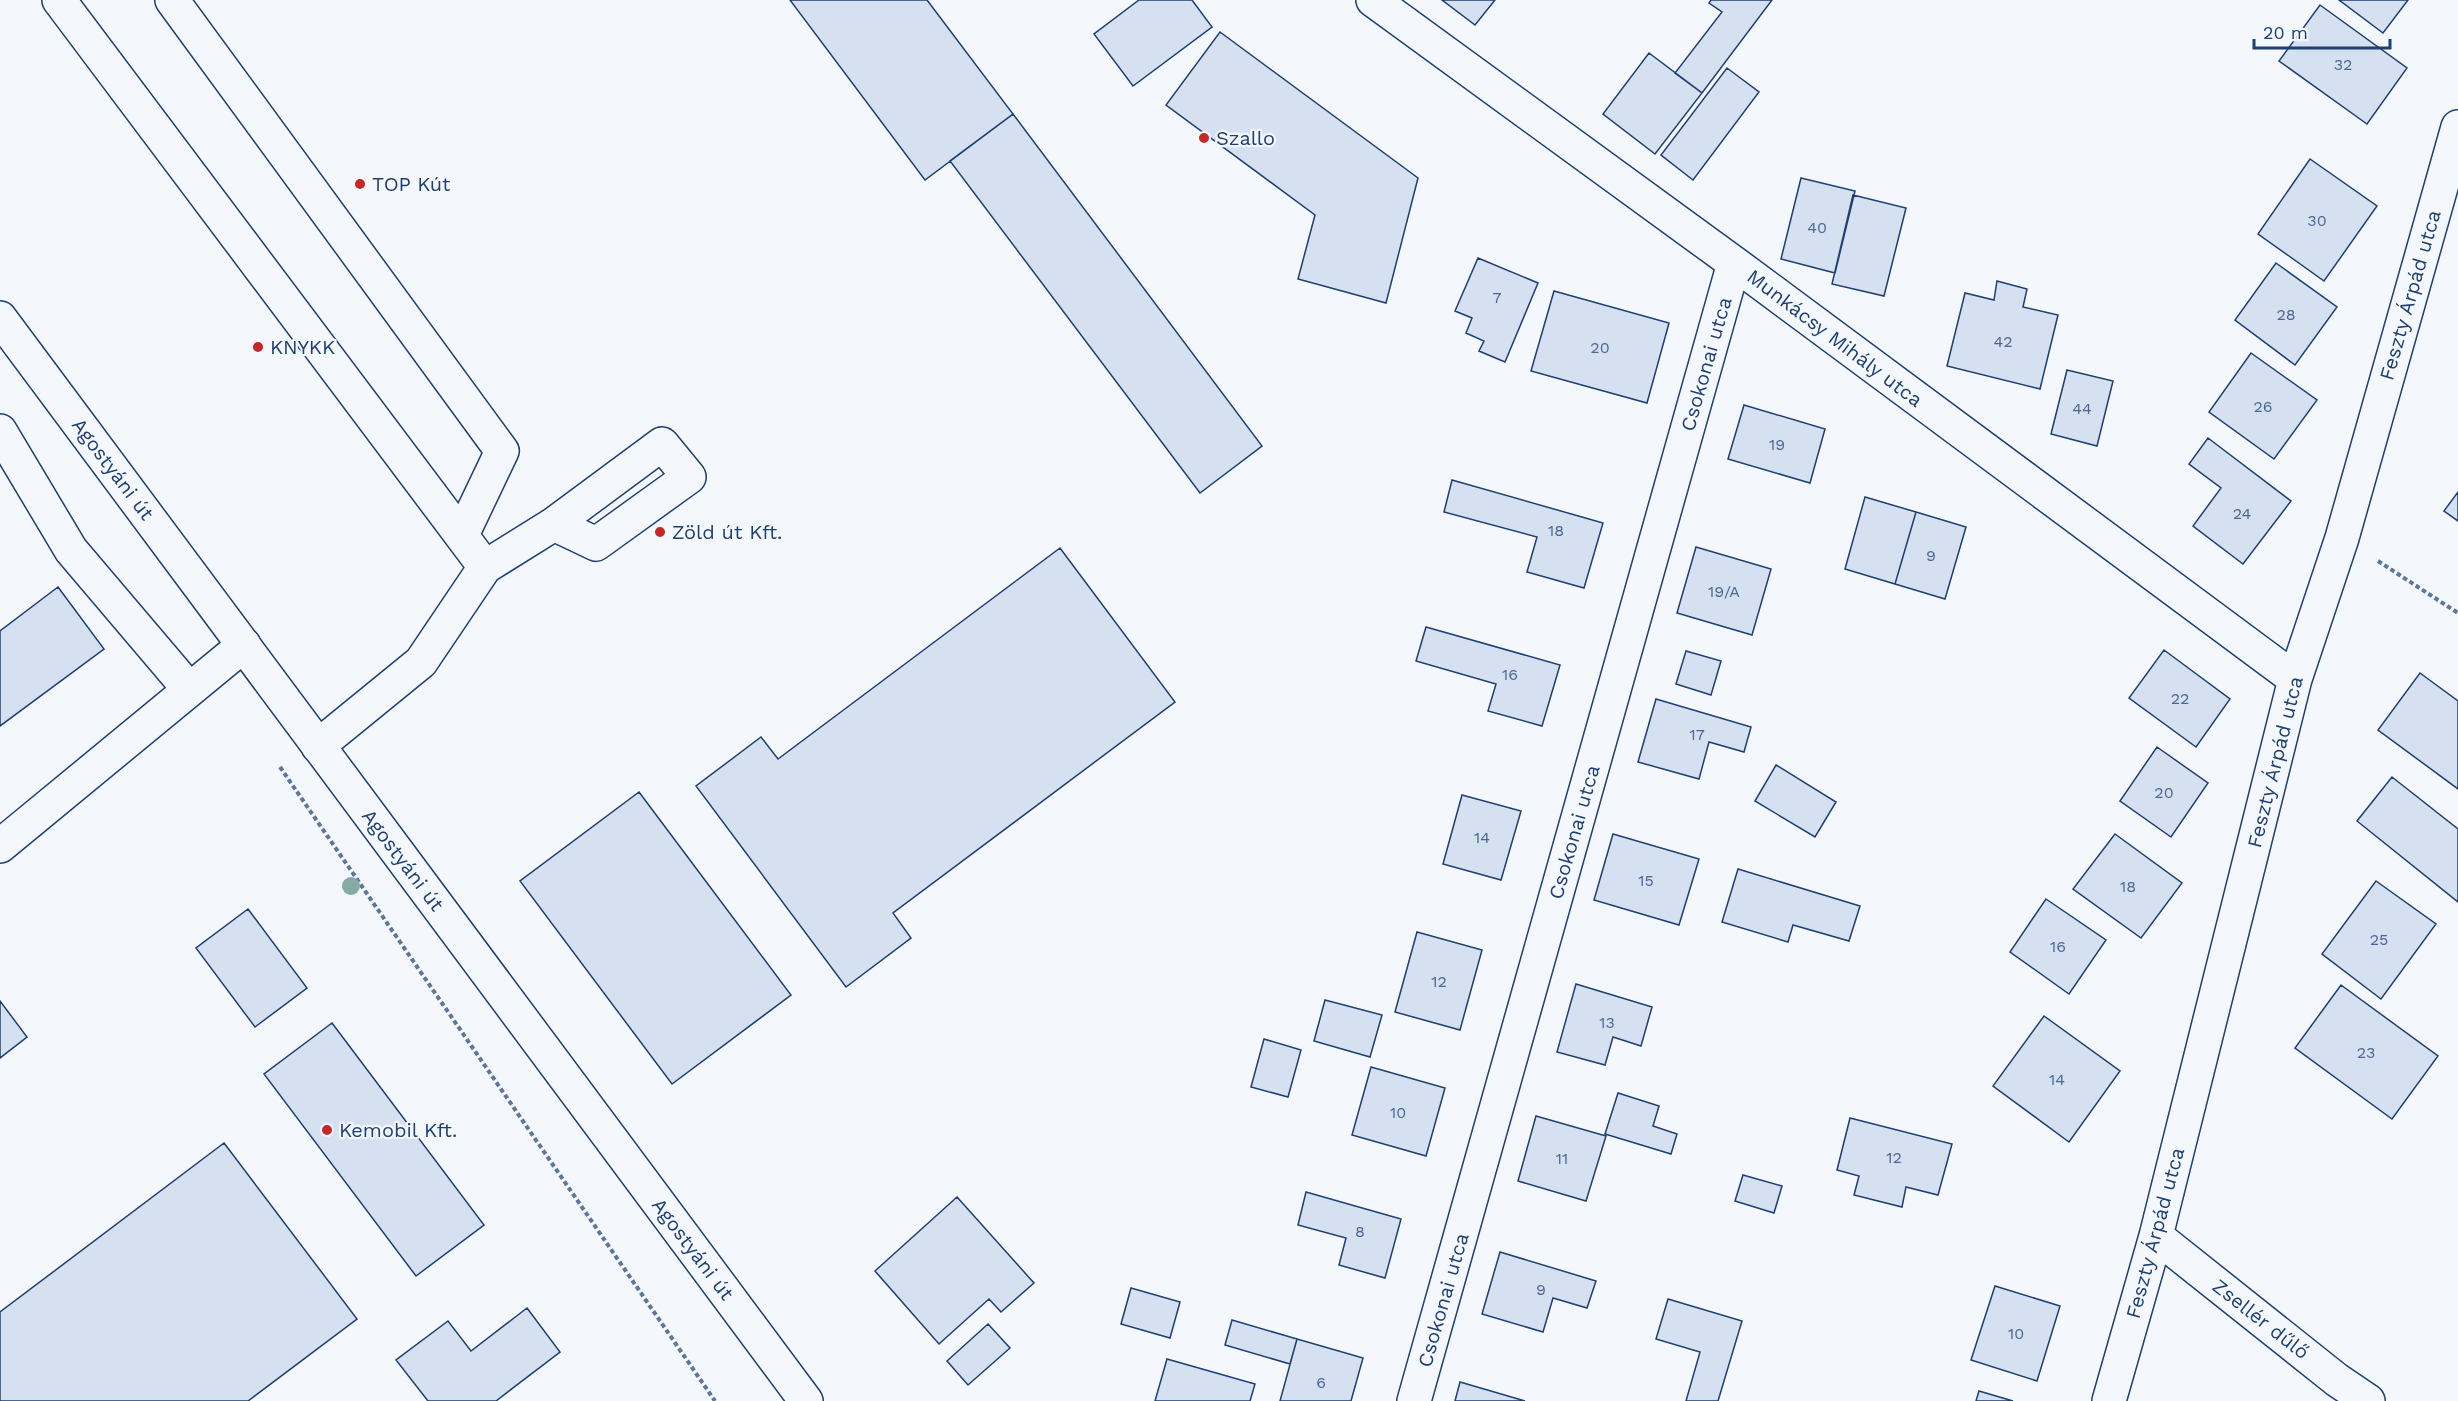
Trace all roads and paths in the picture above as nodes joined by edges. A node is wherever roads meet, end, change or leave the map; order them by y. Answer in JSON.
{"nodes":[{"id":1,"x":172,"y":0,"type":"edge"},
{"id":2,"x":1373,"y":0,"type":"edge"},
{"id":3,"x":68,"y":2,"type":"edge"},
{"id":4,"x":2458,"y":127,"type":"edge"},
{"id":5,"x":1734,"y":263,"type":"junction"},
{"id":6,"x":0,"y":318,"type":"edge"},
{"id":7,"x":0,"y":431,"type":"edge"},
{"id":8,"x":554,"y":524,"type":"dead end"},
{"id":9,"x":462,"y":535,"type":"junction"},
{"id":10,"x":2342,"y":538,"type":"junction"},
{"id":11,"x":485,"y":567,"type":"junction"},
{"id":12,"x":2458,"y":613,"type":"edge"},
{"id":13,"x":244,"y":645,"type":"junction"},
{"id":14,"x":2295,"y":679,"type":"junction"},
{"id":15,"x":189,"y":689,"type":"junction"},
{"id":16,"x":318,"y":746,"type":"junction"},
{"id":17,"x":275,"y":759,"type":"dead end"},
{"id":18,"x":0,"y":846,"type":"edge"},
{"id":19,"x":2156,"y":1236,"type":"junction"},
{"id":20,"x":715,"y":1401,"type":"edge"},
{"id":21,"x":806,"y":1401,"type":"edge"},
{"id":22,"x":1414,"y":1401,"type":"edge"},
{"id":23,"x":2109,"y":1401,"type":"edge"},
{"id":24,"x":2368,"y":1401,"type":"edge"}],
"edges":[{"from":1,"to":9,"type":"street"},
{"from":2,"to":5,"type":"street","name":"Munkácsy Mihály utca"},
{"from":3,"to":9,"type":"street"},
{"from":4,"to":10,"type":"street","name":"Feszty Árpád utca"},
{"from":5,"to":14,"type":"street","name":"Munkácsy Mihály utca"},
{"from":5,"to":22,"type":"street","name":"Csokonai utca"},
{"from":6,"to":13,"type":"street","name":"Agostyáni út"},
{"from":7,"to":15,"type":"street"},
{"from":8,"to":11,"type":"street"},
{"from":9,"to":11,"type":"street"},
{"from":10,"to":12,"type":"path"},
{"from":10,"to":14,"type":"street","name":"Feszty Árpád utca"},
{"from":11,"to":16,"type":"street"},
{"from":13,"to":15,"type":"street"},
{"from":13,"to":16,"type":"street","name":"Agostyáni út"},
{"from":14,"to":19,"type":"street","name":"Feszty Árpád utca"},
{"from":15,"to":18,"type":"street"},
{"from":16,"to":21,"type":"street","name":"Agostyáni út"},
{"from":17,"to":20,"type":"path"},
{"from":19,"to":23,"type":"street","name":"Feszty Árpád utca"},
{"from":19,"to":24,"type":"street","name":"Zsellér dűlő"}]}
